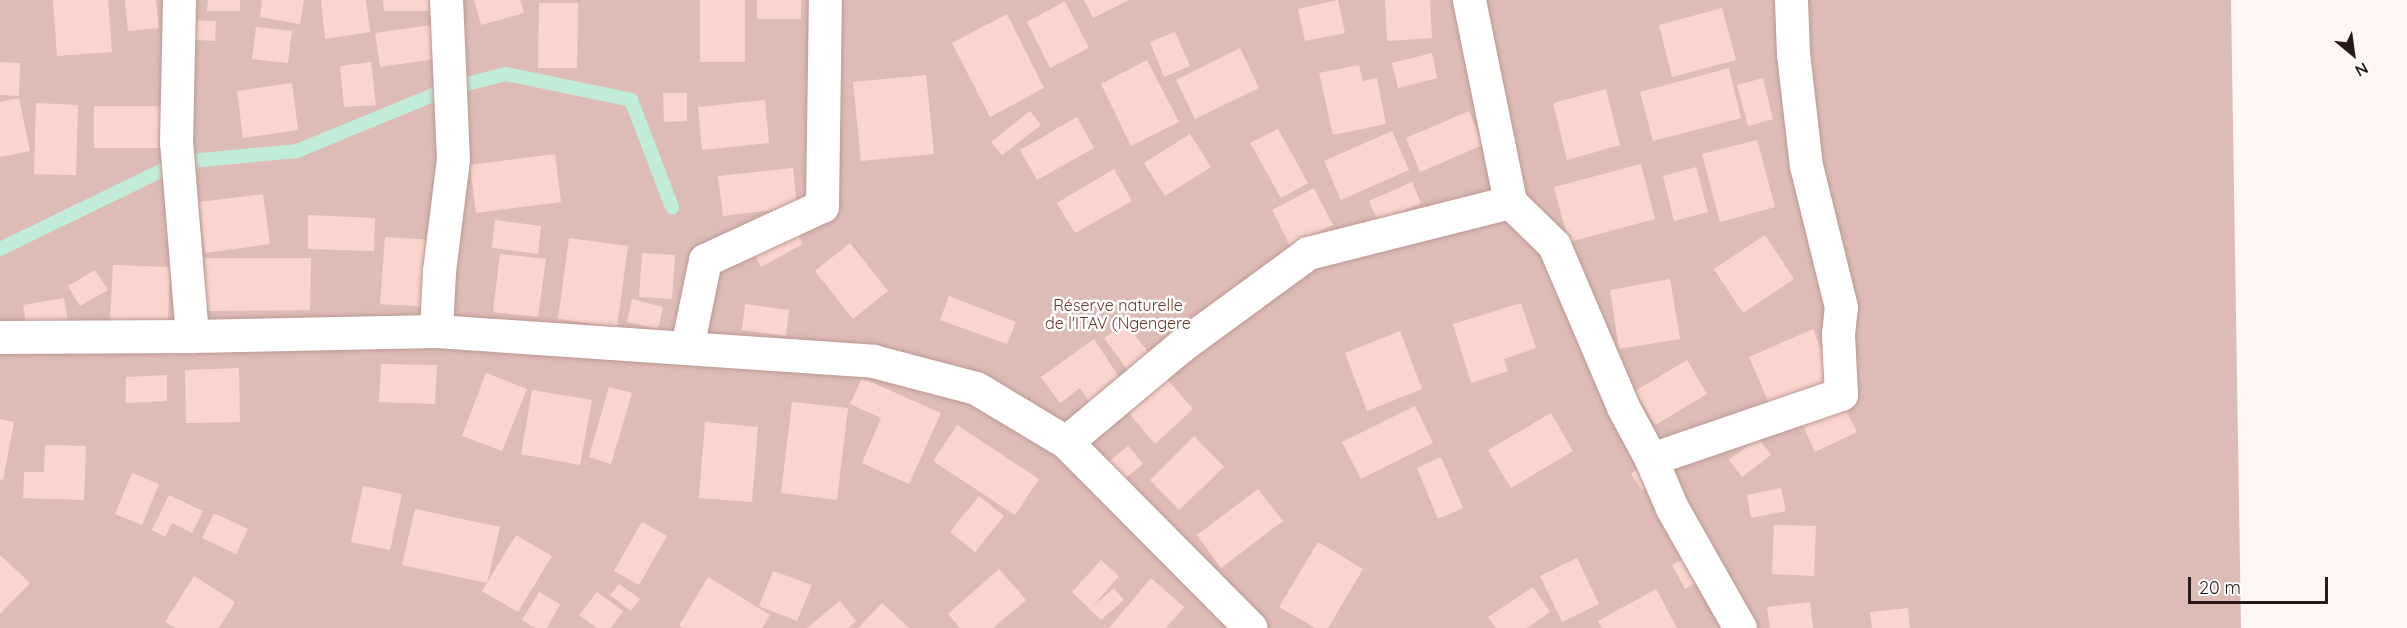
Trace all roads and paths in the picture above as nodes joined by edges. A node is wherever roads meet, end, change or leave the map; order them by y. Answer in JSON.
{"nodes":[{"id":1,"x":179,"y":0,"type":"edge"},
{"id":2,"x":446,"y":0,"type":"edge"},
{"id":3,"x":825,"y":0,"type":"edge"},
{"id":4,"x":1469,"y":0,"type":"edge"},
{"id":5,"x":1791,"y":0,"type":"edge"},
{"id":6,"x":1510,"y":202,"type":"junction"},
{"id":7,"x":436,"y":331,"type":"junction"},
{"id":8,"x":192,"y":336,"type":"junction"},
{"id":9,"x":0,"y":337,"type":"edge"},
{"id":10,"x":687,"y":347,"type":"junction"},
{"id":11,"x":1066,"y":442,"type":"junction"},
{"id":12,"x":1651,"y":459,"type":"junction"},
{"id":13,"x":1251,"y":628,"type":"edge"},
{"id":14,"x":1740,"y":628,"type":"edge"}],
"edges":[{"from":1,"to":8,"type":"street"},
{"from":2,"to":7,"type":"street"},
{"from":3,"to":10,"type":"street"},
{"from":4,"to":6,"type":"street"},
{"from":5,"to":12,"type":"street"},
{"from":6,"to":11,"type":"street"},
{"from":6,"to":12,"type":"street"},
{"from":7,"to":8,"type":"street"},
{"from":7,"to":10,"type":"street"},
{"from":8,"to":9,"type":"street"},
{"from":10,"to":11,"type":"street"},
{"from":11,"to":13,"type":"street"},
{"from":12,"to":14,"type":"street"}]}
